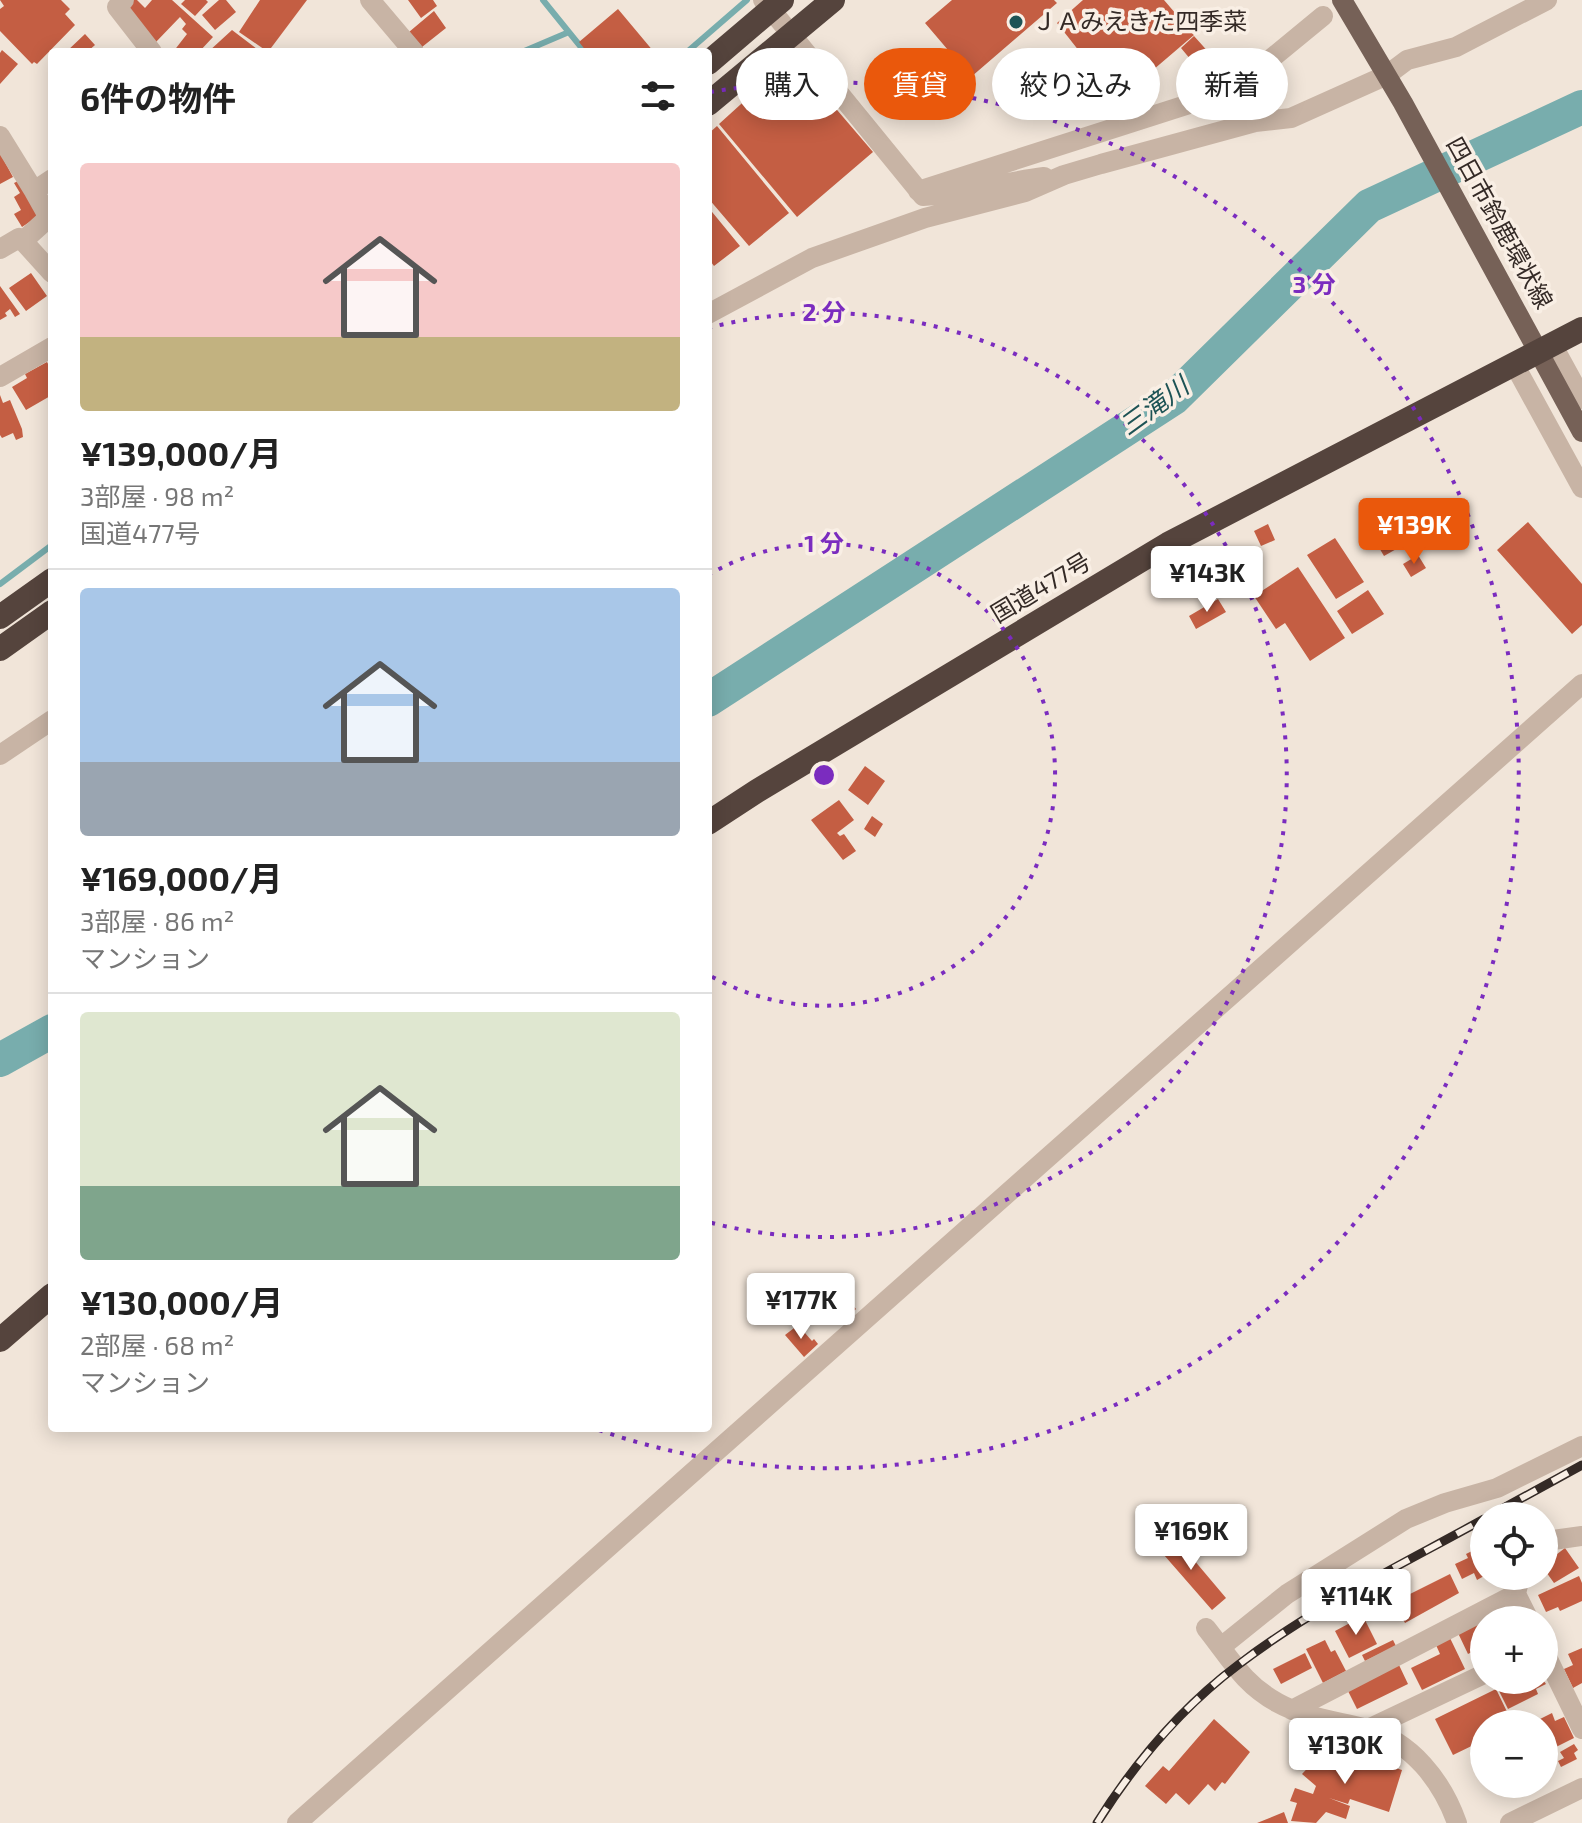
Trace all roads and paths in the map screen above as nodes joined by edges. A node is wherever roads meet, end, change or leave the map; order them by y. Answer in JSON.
{"nodes":[{"id":1,"x":124,"y":0,"type":"edge"},
{"id":2,"x":370,"y":0,"type":"edge"},
{"id":3,"x":833,"y":0,"type":"edge"},
{"id":4,"x":1342,"y":0,"type":"edge"},
{"id":5,"x":1547,"y":0,"type":"edge"},
{"id":6,"x":772,"y":3,"type":"edge"},
{"id":7,"x":1323,"y":16,"type":"dead end"},
{"id":8,"x":793,"y":34,"type":"junction"},
{"id":9,"x":149,"y":48,"type":"edge"},
{"id":10,"x":411,"y":48,"type":"edge"},
{"id":11,"x":712,"y":59,"type":"edge"},
{"id":12,"x":1387,"y":75,"type":"junction"},
{"id":13,"x":712,"y":101,"type":"edge"},
{"id":14,"x":0,"y":136,"type":"edge"},
{"id":15,"x":1064,"y":175,"type":"junction"},
{"id":16,"x":48,"y":182,"type":"edge"},
{"id":17,"x":34,"y":191,"type":"junction"},
{"id":18,"x":918,"y":191,"type":"junction"},
{"id":19,"x":23,"y":241,"type":"junction"},
{"id":20,"x":0,"y":249,"type":"edge"},
{"id":21,"x":48,"y":269,"type":"edge"},
{"id":22,"x":712,"y":312,"type":"edge"},
{"id":23,"x":1582,"y":329,"type":"edge"},
{"id":24,"x":1545,"y":347,"type":"junction"},
{"id":25,"x":48,"y":349,"type":"edge"},
{"id":26,"x":1514,"y":364,"type":"junction"},
{"id":27,"x":0,"y":377,"type":"edge"},
{"id":28,"x":1582,"y":399,"type":"edge"},
{"id":29,"x":1582,"y":432,"type":"edge"},
{"id":30,"x":1582,"y":488,"type":"edge"},
{"id":31,"x":48,"y":583,"type":"edge"},
{"id":32,"x":48,"y":615,"type":"edge"},
{"id":33,"x":0,"y":617,"type":"edge"},
{"id":34,"x":0,"y":649,"type":"edge"},
{"id":35,"x":1582,"y":684,"type":"edge"},
{"id":36,"x":48,"y":723,"type":"edge"},
{"id":37,"x":0,"y":755,"type":"edge"},
{"id":38,"x":712,"y":820,"type":"edge"},
{"id":39,"x":48,"y":1298,"type":"edge"},
{"id":40,"x":0,"y":1340,"type":"edge"},
{"id":41,"x":1582,"y":1446,"type":"edge"},
{"id":42,"x":1582,"y":1536,"type":"edge"},
{"id":43,"x":1558,"y":1539,"type":"edge"},
{"id":44,"x":1509,"y":1590,"type":"edge"},
{"id":45,"x":1206,"y":1628,"type":"dead end"},
{"id":46,"x":1221,"y":1647,"type":"junction"},
{"id":47,"x":1558,"y":1680,"type":"edge"},
{"id":48,"x":1470,"y":1681,"type":"edge"},
{"id":49,"x":1292,"y":1710,"type":"junction"},
{"id":50,"x":1368,"y":1729,"type":"junction"},
{"id":51,"x":1582,"y":1729,"type":"edge"},
{"id":52,"x":1582,"y":1788,"type":"edge"},
{"id":53,"x":297,"y":1823,"type":"edge"},
{"id":54,"x":1457,"y":1823,"type":"edge"},
{"id":55,"x":1510,"y":1823,"type":"edge"}],
"edges":[{"from":1,"to":9,"type":"street"},
{"from":2,"to":10,"type":"street"},
{"from":3,"to":8,"type":"highway"},
{"from":4,"to":12,"type":"main road","name":"四日市鈴鹿環状線"},
{"from":5,"to":12,"type":"street"},
{"from":6,"to":8,"type":"street"},
{"from":6,"to":11,"type":"highway"},
{"from":7,"to":18,"type":"street"},
{"from":8,"to":13,"type":"highway"},
{"from":8,"to":18,"type":"street"},
{"from":12,"to":15,"type":"street"},
{"from":12,"to":24,"type":"main road","name":"四日市鈴鹿環状線"},
{"from":14,"to":17,"type":"street"},
{"from":15,"to":18,"type":"street"},
{"from":15,"to":22,"type":"street"},
{"from":16,"to":17,"type":"street"},
{"from":17,"to":19,"type":"street"},
{"from":19,"to":20,"type":"street"},
{"from":19,"to":21,"type":"street"},
{"from":23,"to":24,"type":"highway","name":"国道477号"},
{"from":24,"to":26,"type":"highway","name":"国道477号"},
{"from":24,"to":28,"type":"street"},
{"from":24,"to":29,"type":"main road","name":"四日市鈴鹿環状線"},
{"from":25,"to":27,"type":"street"},
{"from":26,"to":30,"type":"street"},
{"from":26,"to":38,"type":"highway","name":"国道477号"},
{"from":31,"to":33,"type":"highway"},
{"from":32,"to":34,"type":"highway"},
{"from":35,"to":53,"type":"street"},
{"from":36,"to":37,"type":"street"},
{"from":39,"to":40,"type":"highway"},
{"from":41,"to":46,"type":"street"},
{"from":42,"to":43,"type":"street"},
{"from":44,"to":49,"type":"street"},
{"from":45,"to":46,"type":"street"},
{"from":46,"to":49,"type":"street"},
{"from":47,"to":51,"type":"street"},
{"from":48,"to":50,"type":"street"},
{"from":49,"to":50,"type":"street"},
{"from":50,"to":54,"type":"street"},
{"from":52,"to":55,"type":"street"}]}
